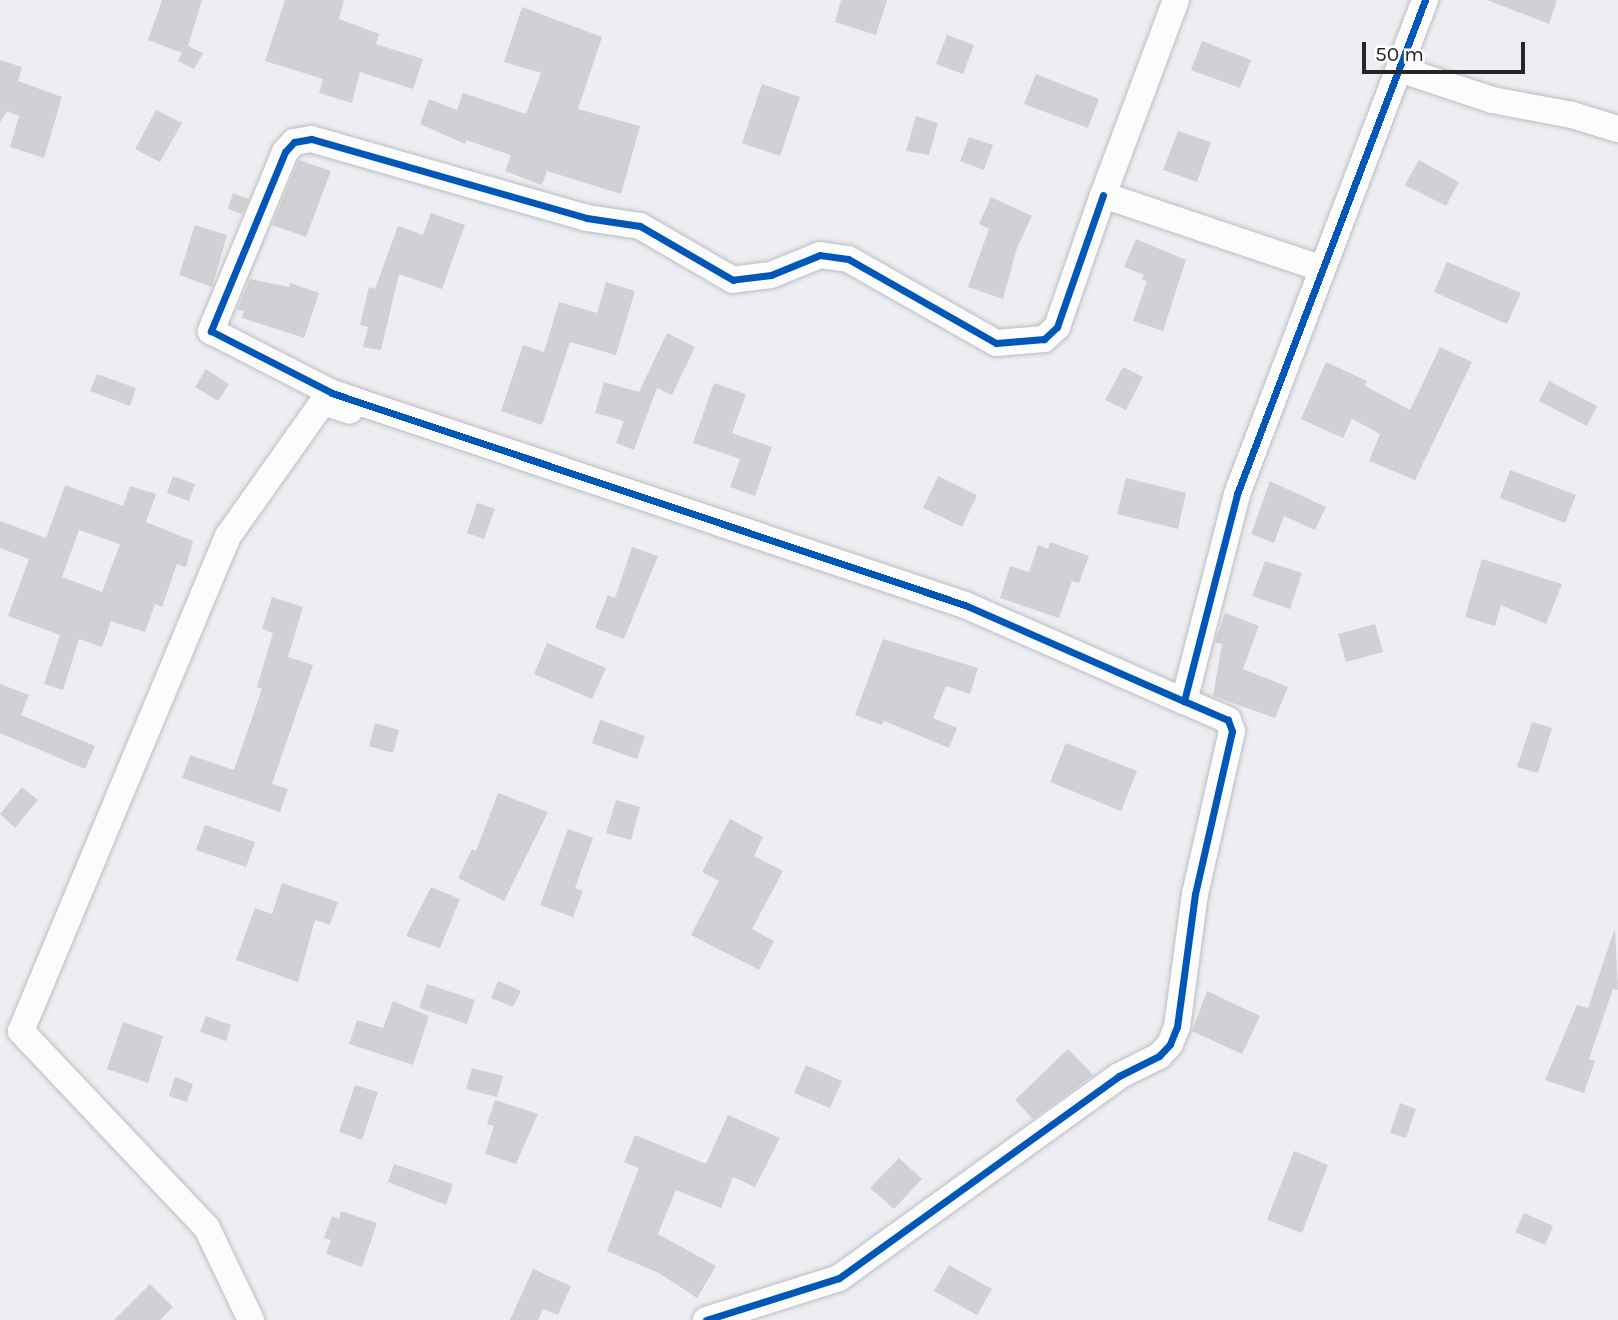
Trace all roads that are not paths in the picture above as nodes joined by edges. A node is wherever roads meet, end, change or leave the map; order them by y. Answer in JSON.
{"nodes":[{"id":1,"x":1176,"y":0,"type":"edge"},
{"id":2,"x":1425,"y":0,"type":"edge"},
{"id":3,"x":1399,"y":69,"type":"junction"},
{"id":4,"x":1618,"y":129,"type":"edge"},
{"id":5,"x":1103,"y":195,"type":"junction"},
{"id":6,"x":1320,"y":268,"type":"junction"},
{"id":7,"x":1184,"y":701,"type":"junction"},
{"id":8,"x":251,"y":1320,"type":"edge"},
{"id":9,"x":706,"y":1320,"type":"edge"}],
"edges":[{"from":1,"to":5,"type":"street"},
{"from":2,"to":3,"type":"street"},
{"from":3,"to":4,"type":"street"},
{"from":3,"to":6,"type":"street"},
{"from":5,"to":6,"type":"street"},
{"from":5,"to":7,"type":"street"},
{"from":6,"to":7,"type":"street"},
{"from":7,"to":8,"type":"street"},
{"from":7,"to":9,"type":"street"}]}
